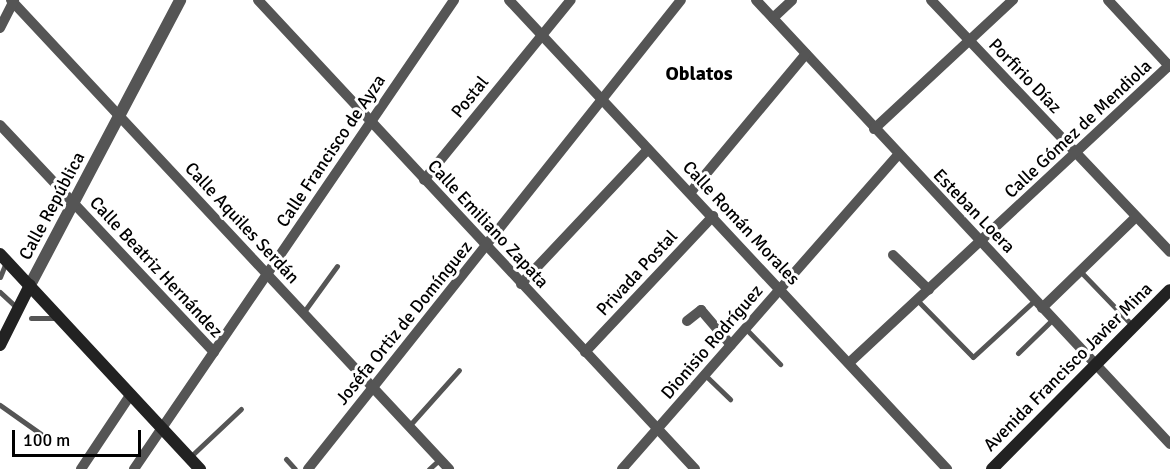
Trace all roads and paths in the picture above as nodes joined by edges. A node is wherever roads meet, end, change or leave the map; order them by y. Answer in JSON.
{"nodes":[{"id":1,"x":180,"y":0,"type":"edge"},
{"id":2,"x":258,"y":0,"type":"edge"},
{"id":3,"x":454,"y":0,"type":"edge"},
{"id":4,"x":571,"y":0,"type":"edge"},
{"id":5,"x":681,"y":0,"type":"edge"},
{"id":6,"x":756,"y":0,"type":"edge"},
{"id":7,"x":792,"y":0,"type":"edge"},
{"id":8,"x":931,"y":0,"type":"edge"},
{"id":9,"x":1013,"y":0,"type":"edge"},
{"id":10,"x":1108,"y":0,"type":"edge"},
{"id":11,"x":12,"y":1,"type":"edge"},
{"id":12,"x":514,"y":2,"type":"edge"},
{"id":13,"x":773,"y":18,"type":"junction"},
{"id":14,"x":0,"y":28,"type":"edge"},
{"id":15,"x":541,"y":35,"type":"junction"},
{"id":16,"x":969,"y":41,"type":"junction"},
{"id":17,"x":806,"y":54,"type":"junction"},
{"id":18,"x":1170,"y":66,"type":"edge"},
{"id":19,"x":602,"y":101,"type":"junction"},
{"id":20,"x":119,"y":115,"type":"junction"},
{"id":21,"x":371,"y":122,"type":"junction"},
{"id":22,"x":0,"y":125,"type":"edge"},
{"id":23,"x":874,"y":129,"type":"junction"},
{"id":24,"x":648,"y":149,"type":"junction"},
{"id":25,"x":1076,"y":153,"type":"junction"},
{"id":26,"x":898,"y":155,"type":"junction"},
{"id":27,"x":424,"y":180,"type":"junction"},
{"id":28,"x":690,"y":193,"type":"junction"},
{"id":29,"x":73,"y":203,"type":"junction"},
{"id":30,"x":713,"y":216,"type":"junction"},
{"id":31,"x":1136,"y":217,"type":"junction"},
{"id":32,"x":981,"y":242,"type":"junction"},
{"id":33,"x":486,"y":246,"type":"junction"},
{"id":34,"x":1170,"y":252,"type":"edge"},
{"id":35,"x":893,"y":255,"type":"dead end"},
{"id":36,"x":3,"y":258,"type":"edge"},
{"id":37,"x":337,"y":266,"type":"dead end"},
{"id":38,"x":1080,"y":271,"type":"junction"},
{"id":39,"x":267,"y":274,"type":"junction"},
{"id":40,"x":0,"y":277,"type":"edge"},
{"id":41,"x":521,"y":284,"type":"junction"},
{"id":42,"x":30,"y":285,"type":"junction"},
{"id":43,"x":781,"y":289,"type":"junction"},
{"id":44,"x":929,"y":290,"type":"junction"},
{"id":45,"x":1170,"y":290,"type":"edge"},
{"id":46,"x":0,"y":292,"type":"edge"},
{"id":47,"x":918,"y":300,"type":"junction"},
{"id":48,"x":1039,"y":304,"type":"junction"},
{"id":49,"x":18,"y":309,"type":"junction"},
{"id":50,"x":303,"y":313,"type":"junction"},
{"id":51,"x":31,"y":318,"type":"dead end"},
{"id":52,"x":61,"y":318,"type":"junction"},
{"id":53,"x":1053,"y":319,"type":"junction"},
{"id":54,"x":687,"y":321,"type":"dead end"},
{"id":55,"x":1134,"y":327,"type":"junction"},
{"id":56,"x":745,"y":329,"type":"junction"},
{"id":57,"x":0,"y":345,"type":"edge"},
{"id":58,"x":731,"y":345,"type":"junction"},
{"id":59,"x":214,"y":352,"type":"junction"},
{"id":60,"x":585,"y":352,"type":"junction"},
{"id":61,"x":1018,"y":353,"type":"dead end"},
{"id":62,"x":850,"y":363,"type":"junction"},
{"id":63,"x":780,"y":364,"type":"dead end"},
{"id":64,"x":1097,"y":364,"type":"junction"},
{"id":65,"x":459,"y":370,"type":"dead end"},
{"id":66,"x":705,"y":375,"type":"junction"},
{"id":67,"x":373,"y":388,"type":"junction"},
{"id":68,"x":131,"y":394,"type":"junction"},
{"id":69,"x":730,"y":399,"type":"dead end"},
{"id":70,"x":0,"y":405,"type":"edge"},
{"id":71,"x":241,"y":410,"type":"dead end"},
{"id":72,"x":409,"y":426,"type":"junction"},
{"id":73,"x":161,"y":429,"type":"junction"},
{"id":74,"x":657,"y":429,"type":"junction"},
{"id":75,"x":41,"y":434,"type":"dead end"},
{"id":76,"x":1170,"y":444,"type":"edge"},
{"id":77,"x":189,"y":458,"type":"junction"},
{"id":78,"x":286,"y":459,"type":"dead end"},
{"id":79,"x":440,"y":459,"type":"junction"},
{"id":80,"x":81,"y":469,"type":"edge"},
{"id":81,"x":134,"y":469,"type":"edge"},
{"id":82,"x":200,"y":469,"type":"edge"},
{"id":83,"x":295,"y":469,"type":"edge"},
{"id":84,"x":308,"y":469,"type":"edge"},
{"id":85,"x":429,"y":469,"type":"edge"},
{"id":86,"x":449,"y":469,"type":"edge"},
{"id":87,"x":622,"y":469,"type":"edge"},
{"id":88,"x":694,"y":469,"type":"edge"},
{"id":89,"x":947,"y":469,"type":"edge"},
{"id":90,"x":992,"y":469,"type":"edge"}],
"edges":[{"from":1,"to":20,"type":"street","name":"Calle República"},
{"from":2,"to":21,"type":"street","name":"Calle Emiliano Zapata"},
{"from":3,"to":21,"type":"street","name":"Calle Francisco de Ayza"},
{"from":4,"to":15,"type":"street","name":"Postal"},
{"from":5,"to":19,"type":"street","name":"Joséfa Ortiz de Domínguez"},
{"from":6,"to":13,"type":"street","name":"Esteban Loera"},
{"from":7,"to":13,"type":"street"},
{"from":8,"to":16,"type":"street","name":"Porfirio Díaz"},
{"from":9,"to":16,"type":"street"},
{"from":10,"to":18,"type":"street"},
{"from":11,"to":14,"type":"street"},
{"from":11,"to":20,"type":"street","name":"Calle Aquiles Serdán"},
{"from":12,"to":15,"type":"street","name":"Calle Román Morales"},
{"from":13,"to":17,"type":"street","name":"Esteban Loera"},
{"from":15,"to":19,"type":"street","name":"Calle Román Morales"},
{"from":15,"to":27,"type":"street","name":"Postal"},
{"from":16,"to":23,"type":"street"},
{"from":16,"to":25,"type":"street","name":"Porfirio Díaz"},
{"from":17,"to":23,"type":"street","name":"Esteban Loera"},
{"from":17,"to":28,"type":"street"},
{"from":18,"to":25,"type":"street","name":"Calle Gómez de Mendiola"},
{"from":19,"to":24,"type":"street","name":"Calle Román Morales"},
{"from":19,"to":33,"type":"street","name":"Joséfa Ortiz de Domínguez"},
{"from":20,"to":29,"type":"street","name":"Calle República"},
{"from":20,"to":39,"type":"street","name":"Calle Aquiles Serdán"},
{"from":21,"to":27,"type":"street","name":"Calle Emiliano Zapata"},
{"from":21,"to":39,"type":"street","name":"Calle Francisco de Ayza"},
{"from":22,"to":29,"type":"street","name":"Calle Beatriz Hernández"},
{"from":23,"to":26,"type":"street","name":"Esteban Loera"},
{"from":24,"to":28,"type":"street","name":"Calle Román Morales"},
{"from":24,"to":41,"type":"street"},
{"from":25,"to":31,"type":"street","name":"Porfirio Díaz"},
{"from":25,"to":32,"type":"street","name":"Calle Gómez de Mendiola"},
{"from":26,"to":32,"type":"street","name":"Esteban Loera"},
{"from":26,"to":43,"type":"street","name":"Dionisio Rodríguez"},
{"from":27,"to":33,"type":"street","name":"Calle Emiliano Zapata"},
{"from":28,"to":30,"type":"street","name":"Calle Román Morales"},
{"from":29,"to":42,"type":"street","name":"Calle República"},
{"from":29,"to":59,"type":"street","name":"Calle Beatriz Hernández"},
{"from":30,"to":43,"type":"street","name":"Calle Román Morales"},
{"from":30,"to":60,"type":"street","name":"Privada Postal"},
{"from":31,"to":34,"type":"street","name":"Porfirio Díaz"},
{"from":31,"to":38,"type":"street"},
{"from":32,"to":44,"type":"street","name":"Calle Gómez de Mendiola"},
{"from":32,"to":48,"type":"street","name":"Esteban Loera"},
{"from":33,"to":41,"type":"street","name":"Calle Emiliano Zapata"},
{"from":33,"to":67,"type":"street","name":"Joséfa Ortiz de Domínguez"},
{"from":35,"to":44,"type":"street"},
{"from":36,"to":40,"type":"lane"},
{"from":36,"to":42,"type":"main road"},
{"from":37,"to":50,"type":"lane"},
{"from":38,"to":48,"type":"street"},
{"from":38,"to":55,"type":"lane"},
{"from":39,"to":50,"type":"street","name":"Calle Aquiles Serdán"},
{"from":39,"to":59,"type":"street","name":"Calle Francisco de Ayza"},
{"from":41,"to":60,"type":"street","name":"Calle Emiliano Zapata"},
{"from":42,"to":49,"type":"main road","name":"Calle República"},
{"from":42,"to":52,"type":"main road"},
{"from":43,"to":56,"type":"street","name":"Dionisio Rodríguez"},
{"from":43,"to":62,"type":"street","name":"Calle Román Morales"},
{"from":44,"to":47,"type":"street","name":"Calle Gómez de Mendiola"},
{"from":45,"to":55,"type":"main road","name":"Avenida Francisco Javier Mina"},
{"from":46,"to":49,"type":"lane"},
{"from":47,"to":48,"type":"lane"},
{"from":47,"to":62,"type":"street","name":"Calle Gómez de Mendiola"},
{"from":48,"to":53,"type":"street","name":"Esteban Loera"},
{"from":49,"to":57,"type":"main road","name":"Calle República"},
{"from":50,"to":67,"type":"street","name":"Calle Aquiles Serdán"},
{"from":51,"to":52,"type":"lane"},
{"from":52,"to":68,"type":"main road"},
{"from":53,"to":61,"type":"lane"},
{"from":53,"to":64,"type":"street","name":"Esteban Loera"},
{"from":54,"to":58,"type":"street"},
{"from":55,"to":64,"type":"main road","name":"Avenida Francisco Javier Mina"},
{"from":56,"to":58,"type":"street","name":"Dionisio Rodríguez"},
{"from":56,"to":63,"type":"lane"},
{"from":58,"to":66,"type":"street","name":"Dionisio Rodríguez"},
{"from":59,"to":73,"type":"street","name":"Calle Francisco de Ayza"},
{"from":60,"to":74,"type":"street","name":"Calle Emiliano Zapata"},
{"from":62,"to":89,"type":"street","name":"Calle Román Morales"},
{"from":64,"to":76,"type":"street","name":"Esteban Loera"},
{"from":64,"to":90,"type":"main road","name":"Avenida Francisco Javier Mina"},
{"from":65,"to":72,"type":"lane"},
{"from":66,"to":69,"type":"lane"},
{"from":66,"to":74,"type":"street","name":"Dionisio Rodríguez"},
{"from":67,"to":72,"type":"street","name":"Calle Aquiles Serdán"},
{"from":67,"to":84,"type":"street","name":"Joséfa Ortiz de Domínguez"},
{"from":68,"to":73,"type":"main road"},
{"from":68,"to":80,"type":"street"},
{"from":70,"to":75,"type":"lane"},
{"from":71,"to":77,"type":"lane"},
{"from":72,"to":79,"type":"street","name":"Calle Aquiles Serdán"},
{"from":73,"to":77,"type":"main road"},
{"from":73,"to":81,"type":"street","name":"Calle Francisco de Ayza"},
{"from":74,"to":87,"type":"street","name":"Dionisio Rodríguez"},
{"from":74,"to":88,"type":"street","name":"Calle Emiliano Zapata"},
{"from":77,"to":82,"type":"main road"},
{"from":78,"to":83,"type":"lane"},
{"from":79,"to":85,"type":"lane"},
{"from":79,"to":86,"type":"street","name":"Calle Aquiles Serdán"}]}
